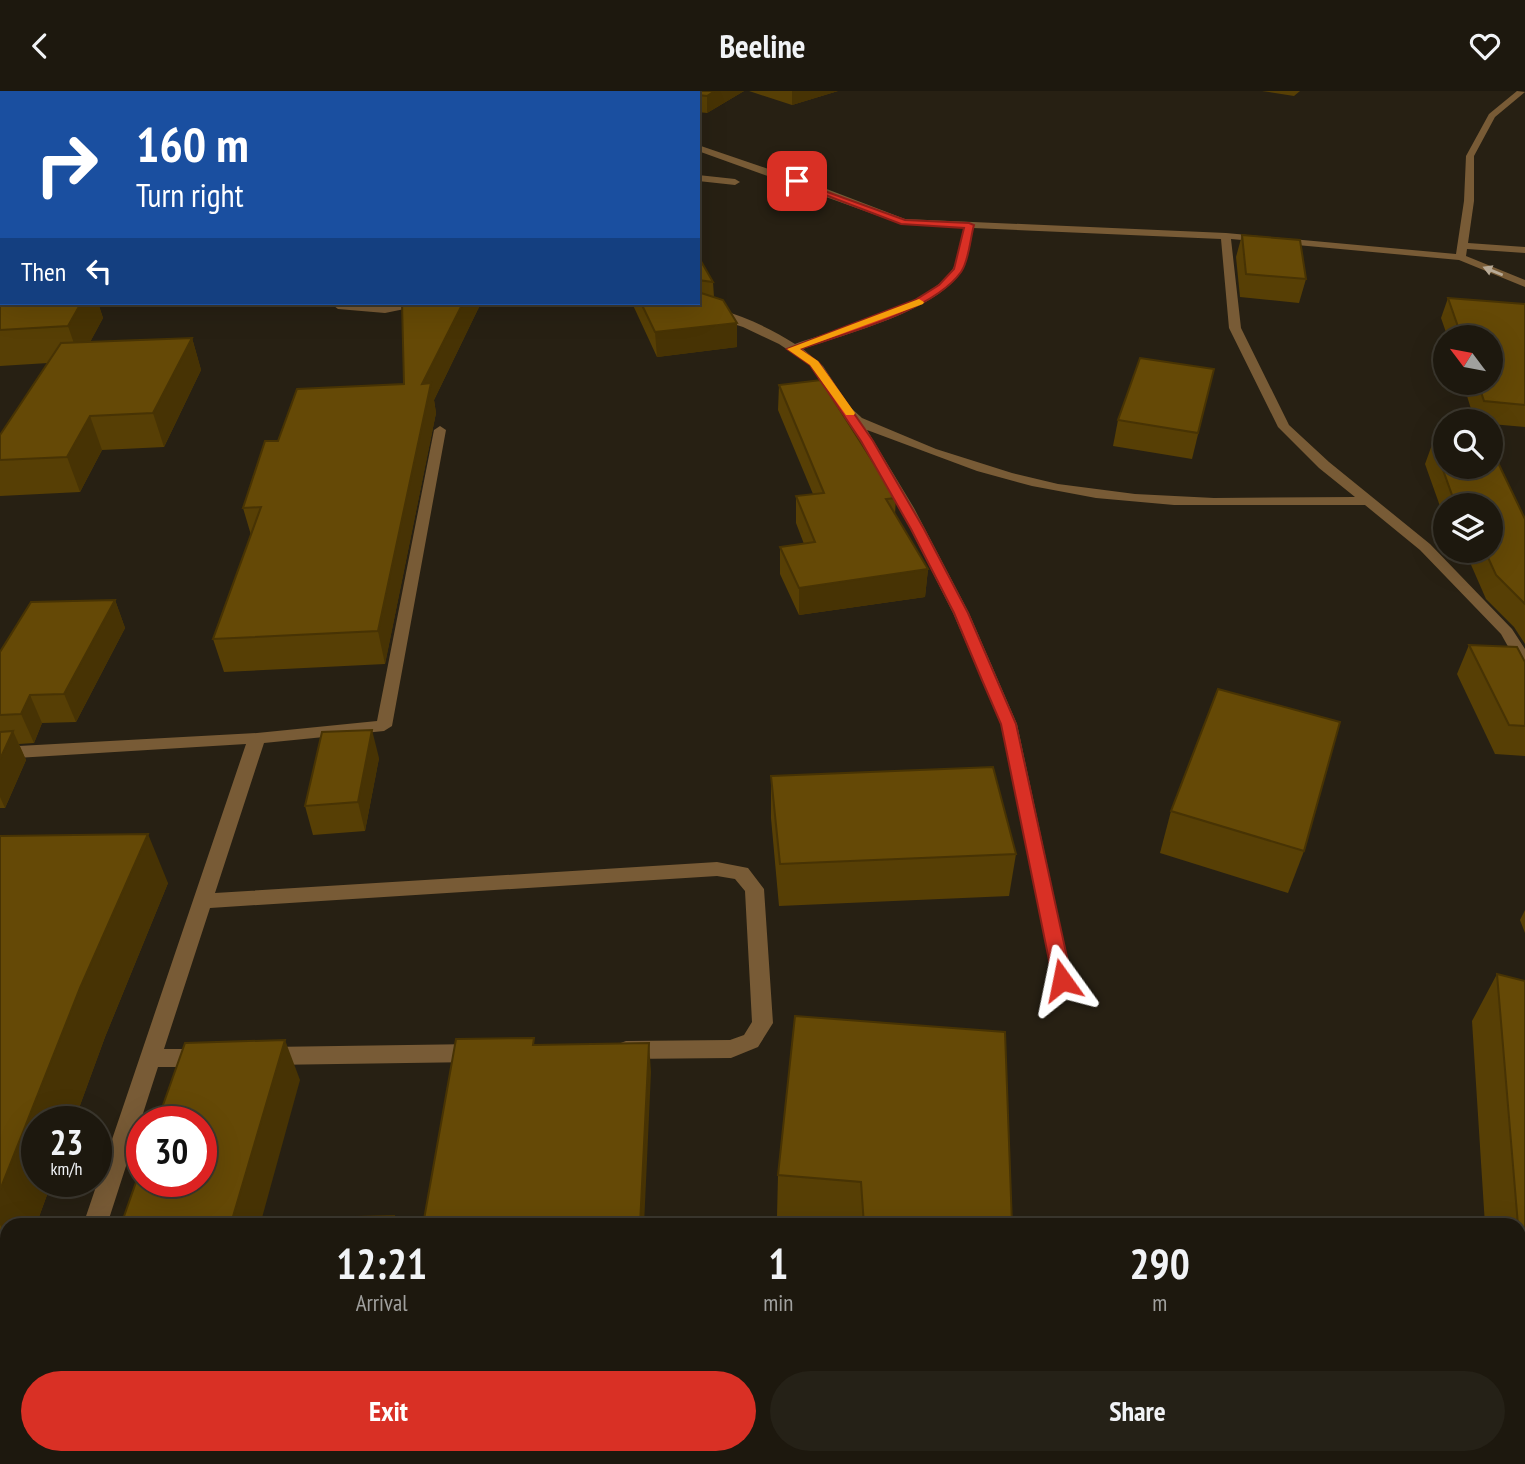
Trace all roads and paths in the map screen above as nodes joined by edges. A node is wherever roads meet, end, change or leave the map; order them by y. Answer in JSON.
{"nodes":[{"id":1,"x":1521,"y":95,"type":"edge"},
{"id":2,"x":700,"y":149,"type":"edge"},
{"id":3,"x":700,"y":178,"type":"edge"},
{"id":4,"x":735,"y":182,"type":"dead end"},
{"id":5,"x":969,"y":225,"type":"junction"},
{"id":6,"x":1226,"y":236,"type":"junction"},
{"id":7,"x":1525,"y":250,"type":"edge"},
{"id":8,"x":1461,"y":252,"type":"junction"},
{"id":9,"x":1525,"y":284,"type":"edge"},
{"id":10,"x":337,"y":305,"type":"edge"},
{"id":11,"x":687,"y":305,"type":"edge"},
{"id":12,"x":387,"y":307,"type":"edge"},
{"id":13,"x":792,"y":349,"type":"junction"},
{"id":14,"x":854,"y":419,"type":"junction"},
{"id":15,"x":440,"y":430,"type":"dead end"},
{"id":16,"x":1370,"y":501,"type":"junction"},
{"id":17,"x":1525,"y":663,"type":"edge"},
{"id":18,"x":257,"y":738,"type":"junction"},
{"id":19,"x":0,"y":753,"type":"edge"},
{"id":20,"x":203,"y":901,"type":"junction"},
{"id":21,"x":1062,"y":980,"type":"dead end"},
{"id":22,"x":607,"y":1051,"type":"edge"},
{"id":23,"x":496,"y":1053,"type":"edge"},
{"id":24,"x":219,"y":1057,"type":"edge"},
{"id":25,"x":247,"y":1057,"type":"edge"},
{"id":26,"x":150,"y":1058,"type":"junction"},
{"id":27,"x":97,"y":1218,"type":"edge"}],
"edges":[{"from":1,"to":8,"type":"street"},
{"from":2,"to":5,"type":"street"},
{"from":3,"to":4,"type":"street"},
{"from":5,"to":6,"type":"street"},
{"from":5,"to":13,"type":"street"},
{"from":6,"to":8,"type":"street"},
{"from":6,"to":16,"type":"street"},
{"from":7,"to":8,"type":"street"},
{"from":9,"to":8,"type":"street","one_way":true},
{"from":10,"to":12,"type":"street"},
{"from":11,"to":13,"type":"street"},
{"from":13,"to":14,"type":"street"},
{"from":14,"to":16,"type":"street"},
{"from":14,"to":21,"type":"street"},
{"from":15,"to":18,"type":"street"},
{"from":16,"to":17,"type":"street"},
{"from":18,"to":19,"type":"street"},
{"from":18,"to":20,"type":"street"},
{"from":20,"to":22,"type":"street"},
{"from":20,"to":26,"type":"street"},
{"from":23,"to":25,"type":"street"},
{"from":24,"to":26,"type":"street"},
{"from":26,"to":27,"type":"street"}]}
